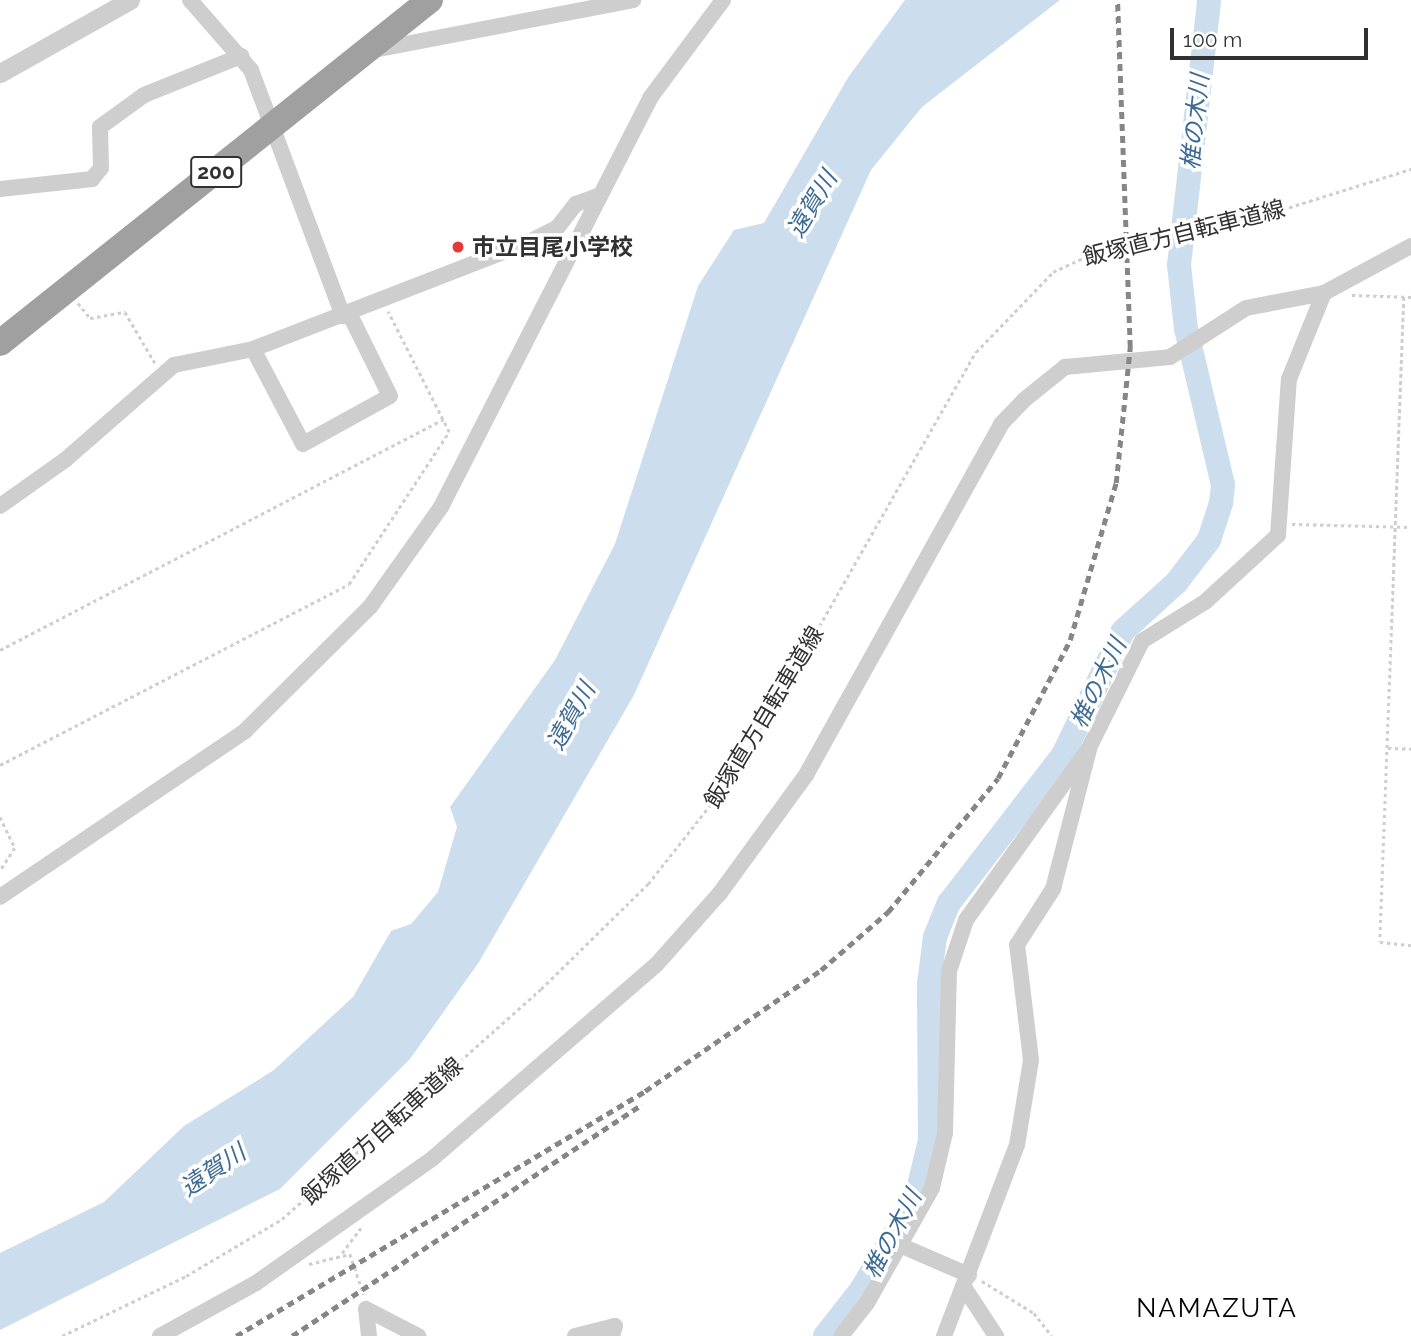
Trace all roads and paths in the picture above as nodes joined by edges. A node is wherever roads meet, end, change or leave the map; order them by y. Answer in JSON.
{"nodes":[{"id":1,"x":130,"y":0,"type":"edge"},
{"id":2,"x":190,"y":0,"type":"edge"},
{"id":3,"x":430,"y":0,"type":"edge"},
{"id":4,"x":634,"y":0,"type":"edge"},
{"id":5,"x":723,"y":0,"type":"edge"},
{"id":6,"x":364,"y":51,"type":"junction"},
{"id":7,"x":241,"y":56,"type":"junction"},
{"id":8,"x":0,"y":73,"type":"edge"},
{"id":9,"x":275,"y":124,"type":"junction"},
{"id":10,"x":1411,"y":169,"type":"edge"},
{"id":11,"x":0,"y":189,"type":"edge"},
{"id":12,"x":598,"y":196,"type":"junction"},
{"id":13,"x":1411,"y":246,"type":"edge"},
{"id":14,"x":67,"y":290,"type":"junction"},
{"id":15,"x":1324,"y":293,"type":"junction"},
{"id":16,"x":1404,"y":297,"type":"junction"},
{"id":17,"x":1411,"y":297,"type":"edge"},
{"id":18,"x":381,"y":299,"type":"junction"},
{"id":19,"x":346,"y":315,"type":"junction"},
{"id":20,"x":0,"y":342,"type":"edge"},
{"id":21,"x":254,"y":349,"type":"junction"},
{"id":22,"x":163,"y":372,"type":"junction"},
{"id":23,"x":444,"y":419,"type":"junction"},
{"id":24,"x":0,"y":506,"type":"edge"},
{"id":25,"x":1282,"y":524,"type":"junction"},
{"id":26,"x":1394,"y":526,"type":"junction"},
{"id":27,"x":1411,"y":527,"type":"edge"},
{"id":28,"x":0,"y":650,"type":"edge"},
{"id":29,"x":1089,"y":748,"type":"junction"},
{"id":30,"x":1388,"y":748,"type":"junction"},
{"id":31,"x":1411,"y":749,"type":"edge"},
{"id":32,"x":0,"y":765,"type":"edge"},
{"id":33,"x":0,"y":817,"type":"edge"},
{"id":34,"x":0,"y":871,"type":"edge"},
{"id":35,"x":0,"y":897,"type":"edge"},
{"id":36,"x":1411,"y":945,"type":"edge"},
{"id":37,"x":902,"y":1246,"type":"junction"},
{"id":38,"x":305,"y":1266,"type":"dead end"},
{"id":39,"x":967,"y":1281,"type":"junction"},
{"id":40,"x":366,"y":1310,"type":"junction"},
{"id":41,"x":62,"y":1336,"type":"edge"},
{"id":42,"x":160,"y":1336,"type":"edge"},
{"id":43,"x":369,"y":1336,"type":"edge"},
{"id":44,"x":418,"y":1336,"type":"edge"},
{"id":45,"x":576,"y":1336,"type":"edge"},
{"id":46,"x":612,"y":1336,"type":"edge"},
{"id":47,"x":841,"y":1336,"type":"edge"},
{"id":48,"x":944,"y":1336,"type":"edge"},
{"id":49,"x":996,"y":1336,"type":"edge"},
{"id":50,"x":1052,"y":1336,"type":"edge"}],
"edges":[{"from":1,"to":8,"type":"street"},
{"from":2,"to":7,"type":"street"},
{"from":3,"to":6,"type":"highway","number":"200"},
{"from":4,"to":6,"type":"street"},
{"from":5,"to":12,"type":"street"},
{"from":6,"to":9,"type":"highway","number":"200"},
{"from":7,"to":9,"type":"street"},
{"from":7,"to":11,"type":"street"},
{"from":9,"to":14,"type":"highway","number":"200"},
{"from":9,"to":19,"type":"street"},
{"from":10,"to":41,"type":"path","name":"飯塚直方自転車道線"},
{"from":12,"to":18,"type":"street"},
{"from":12,"to":35,"type":"street"},
{"from":13,"to":15,"type":"street"},
{"from":14,"to":20,"type":"highway","number":"200"},
{"from":14,"to":22,"type":"path"},
{"from":15,"to":16,"type":"path"},
{"from":15,"to":25,"type":"street"},
{"from":15,"to":42,"type":"street"},
{"from":16,"to":17,"type":"path"},
{"from":16,"to":26,"type":"path"},
{"from":18,"to":19,"type":"street"},
{"from":18,"to":23,"type":"path"},
{"from":19,"to":21,"type":"street"},
{"from":19,"to":21,"type":"street"},
{"from":21,"to":22,"type":"street"},
{"from":22,"to":24,"type":"street"},
{"from":23,"to":28,"type":"path"},
{"from":23,"to":32,"type":"path"},
{"from":25,"to":26,"type":"path"},
{"from":25,"to":29,"type":"street"},
{"from":26,"to":27,"type":"path"},
{"from":26,"to":30,"type":"path"},
{"from":29,"to":37,"type":"street"},
{"from":29,"to":39,"type":"street"},
{"from":30,"to":31,"type":"path"},
{"from":30,"to":36,"type":"path"},
{"from":33,"to":34,"type":"path"},
{"from":37,"to":39,"type":"street"},
{"from":37,"to":47,"type":"street"},
{"from":38,"to":40,"type":"path"},
{"from":39,"to":48,"type":"street"},
{"from":39,"to":49,"type":"street"},
{"from":39,"to":50,"type":"path"},
{"from":40,"to":43,"type":"street"},
{"from":40,"to":44,"type":"street"},
{"from":45,"to":46,"type":"street"}]}
